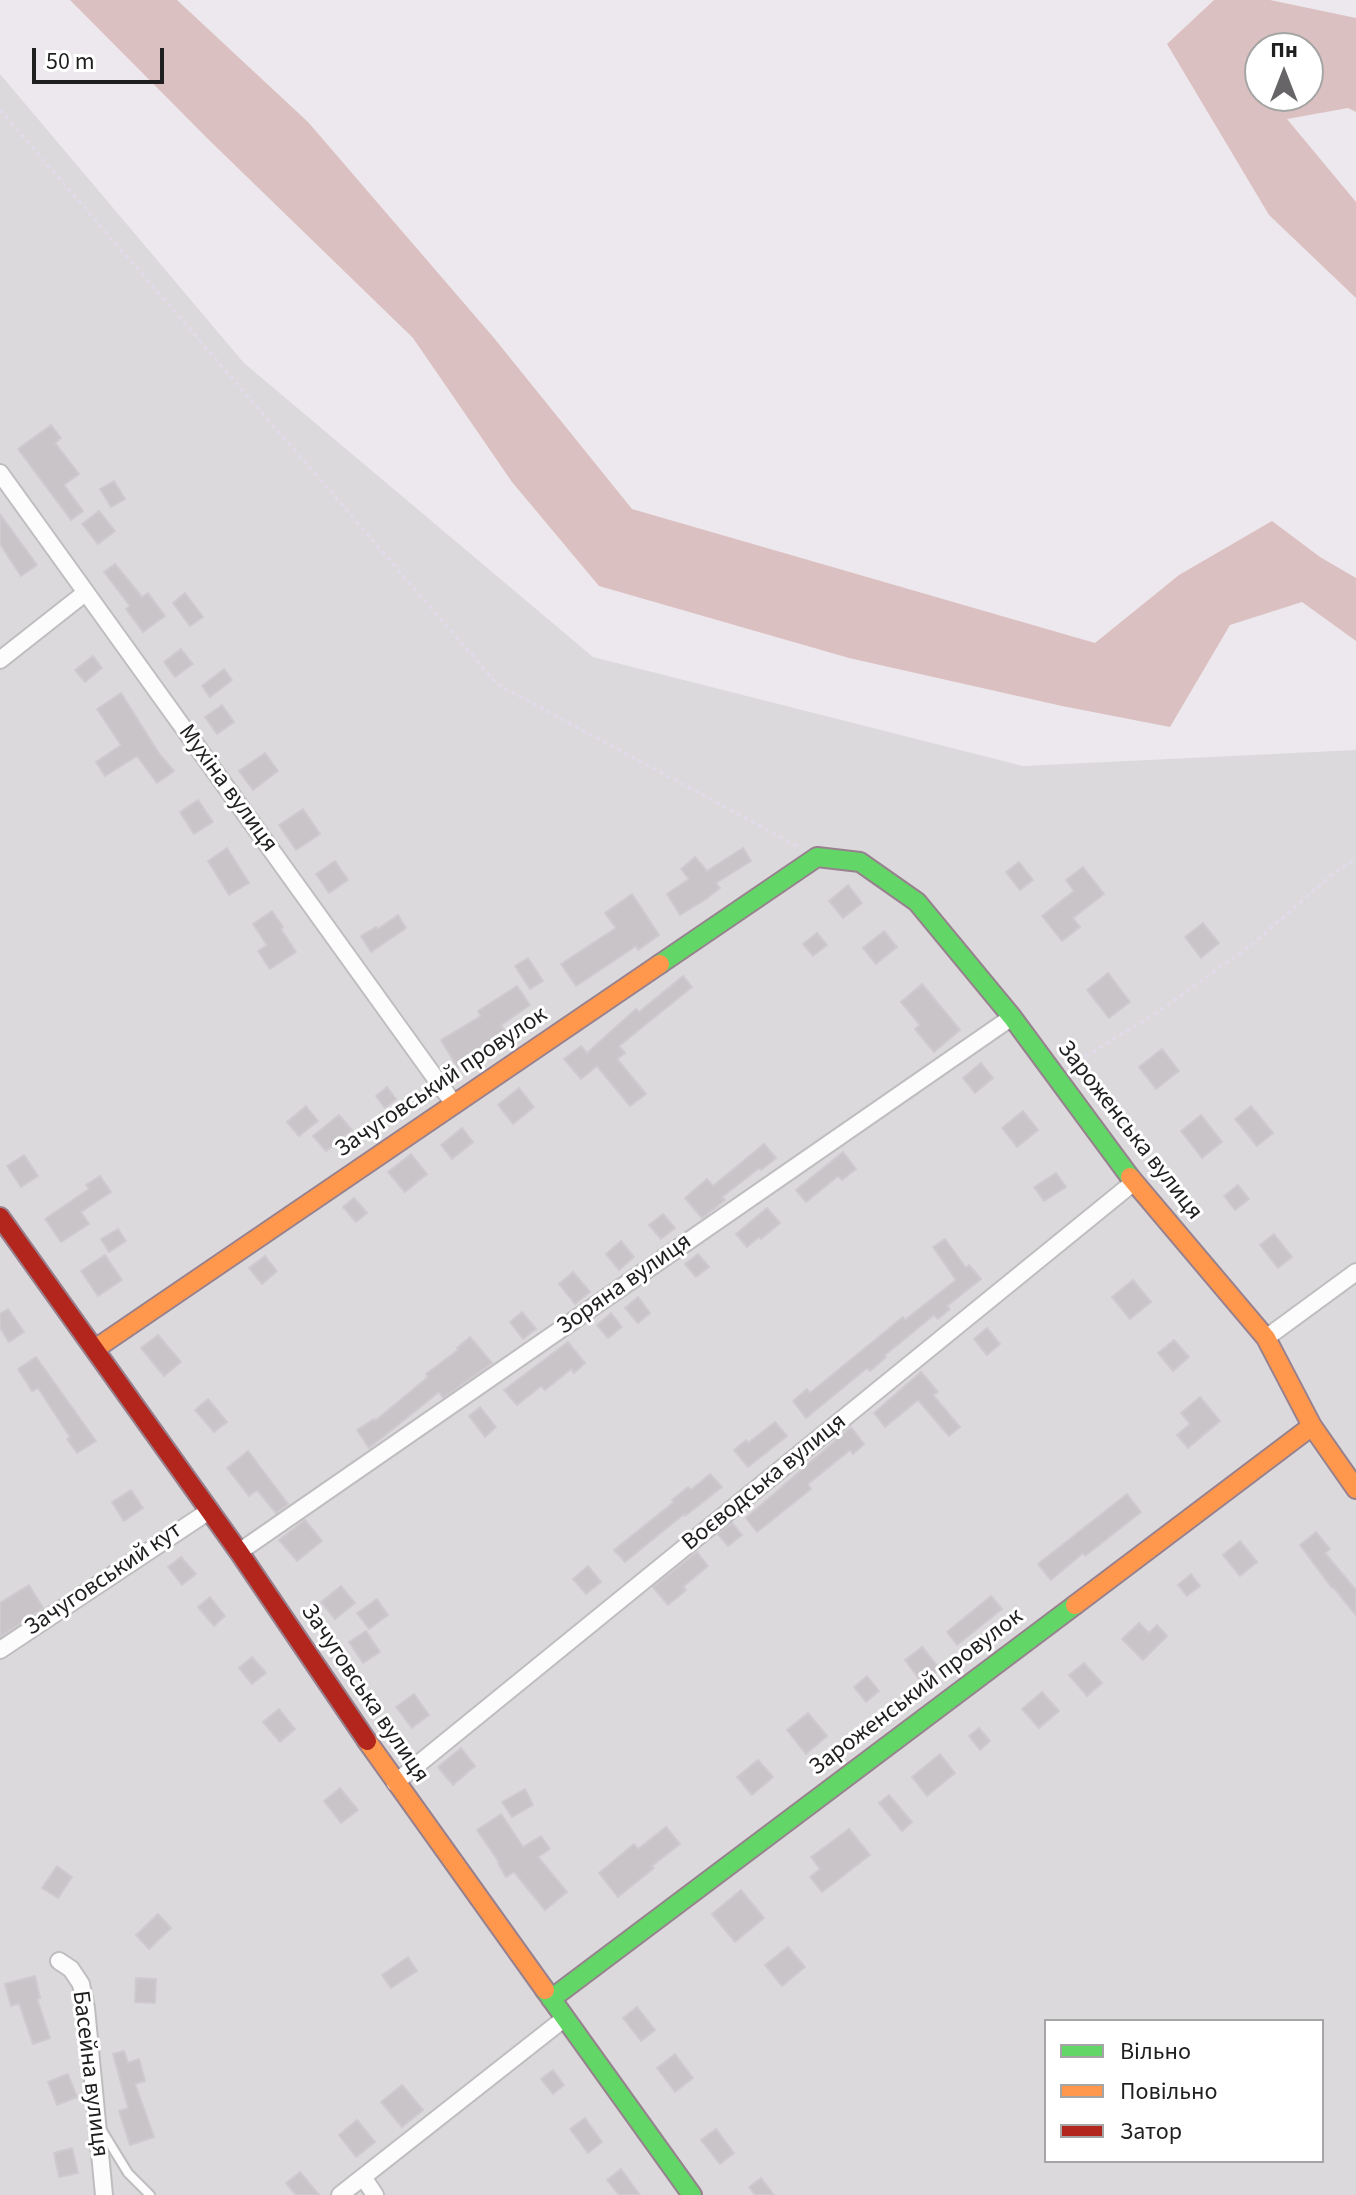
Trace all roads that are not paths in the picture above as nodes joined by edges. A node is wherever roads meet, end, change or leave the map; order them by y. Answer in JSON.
{"nodes":[{"id":1,"x":0,"y":473,"type":"edge"},
{"id":2,"x":85,"y":593,"type":"junction"},
{"id":3,"x":0,"y":660,"type":"edge"},
{"id":4,"x":817,"y":857,"type":"joint"},
{"id":5,"x":1012,"y":1017,"type":"junction"},
{"id":6,"x":454,"y":1104,"type":"junction"},
{"id":7,"x":1134,"y":1182,"type":"junction"},
{"id":8,"x":0,"y":1217,"type":"edge"},
{"id":9,"x":1356,"y":1272,"type":"edge"},
{"id":10,"x":1266,"y":1338,"type":"junction"},
{"id":11,"x":95,"y":1349,"type":"junction"},
{"id":12,"x":1312,"y":1426,"type":"junction"},
{"id":13,"x":1356,"y":1489,"type":"edge"},
{"id":14,"x":209,"y":1511,"type":"junction"},
{"id":15,"x":239,"y":1552,"type":"junction"},
{"id":16,"x":0,"y":1650,"type":"edge"},
{"id":17,"x":395,"y":1783,"type":"junction"},
{"id":18,"x":59,"y":1961,"type":"dead end"},
{"id":19,"x":551,"y":1999,"type":"junction"},
{"id":20,"x":565,"y":2018,"type":"junction"},
{"id":21,"x":97,"y":2121,"type":"junction"},
{"id":22,"x":363,"y":2177,"type":"junction"},
{"id":23,"x":104,"y":2195,"type":"edge"},
{"id":24,"x":150,"y":2195,"type":"edge"},
{"id":25,"x":340,"y":2195,"type":"edge"},
{"id":26,"x":375,"y":2195,"type":"edge"},
{"id":27,"x":692,"y":2195,"type":"edge"}],
"edges":[{"from":1,"to":2,"type":"street","name":"Мухіна вулиця"},
{"from":2,"to":3,"type":"street"},
{"from":2,"to":6,"type":"street","name":"Мухіна вулиця"},
{"from":4,"to":5,"type":"street","name":"Зароженська вулиця"},
{"from":4,"to":6,"type":"street","name":"Зачуговський провулок"},
{"from":5,"to":7,"type":"street","name":"Зароженська вулиця"},
{"from":5,"to":15,"type":"street","name":"Зоряна вулиця"},
{"from":6,"to":11,"type":"street","name":"Зачуговський провулок"},
{"from":7,"to":10,"type":"street","name":"Зароженська вулиця"},
{"from":7,"to":17,"type":"street","name":"Воєводська вулиця"},
{"from":8,"to":11,"type":"street","name":"Зачуговська вулиця"},
{"from":9,"to":10,"type":"street"},
{"from":10,"to":12,"type":"street","name":"Зароженська вулиця"},
{"from":11,"to":14,"type":"street","name":"Зачуговська вулиця"},
{"from":12,"to":13,"type":"street","name":"Зароженська вулиця"},
{"from":12,"to":19,"type":"street","name":"Зароженський провулок"},
{"from":14,"to":15,"type":"street","name":"Зачуговська вулиця"},
{"from":14,"to":16,"type":"street","name":"Зачуговський кут"},
{"from":15,"to":17,"type":"street","name":"Зачуговська вулиця"},
{"from":17,"to":19,"type":"street","name":"Зачуговська вулиця"},
{"from":18,"to":21,"type":"street","name":"Басейна вулиця"},
{"from":19,"to":20,"type":"street","name":"Зачуговська вулиця"},
{"from":20,"to":22,"type":"street"},
{"from":20,"to":27,"type":"street","name":"Зачуговська вулиця"},
{"from":21,"to":23,"type":"street","name":"Басейна вулиця"},
{"from":21,"to":24,"type":"lane"},
{"from":22,"to":25,"type":"street"},
{"from":22,"to":26,"type":"street"}]}
